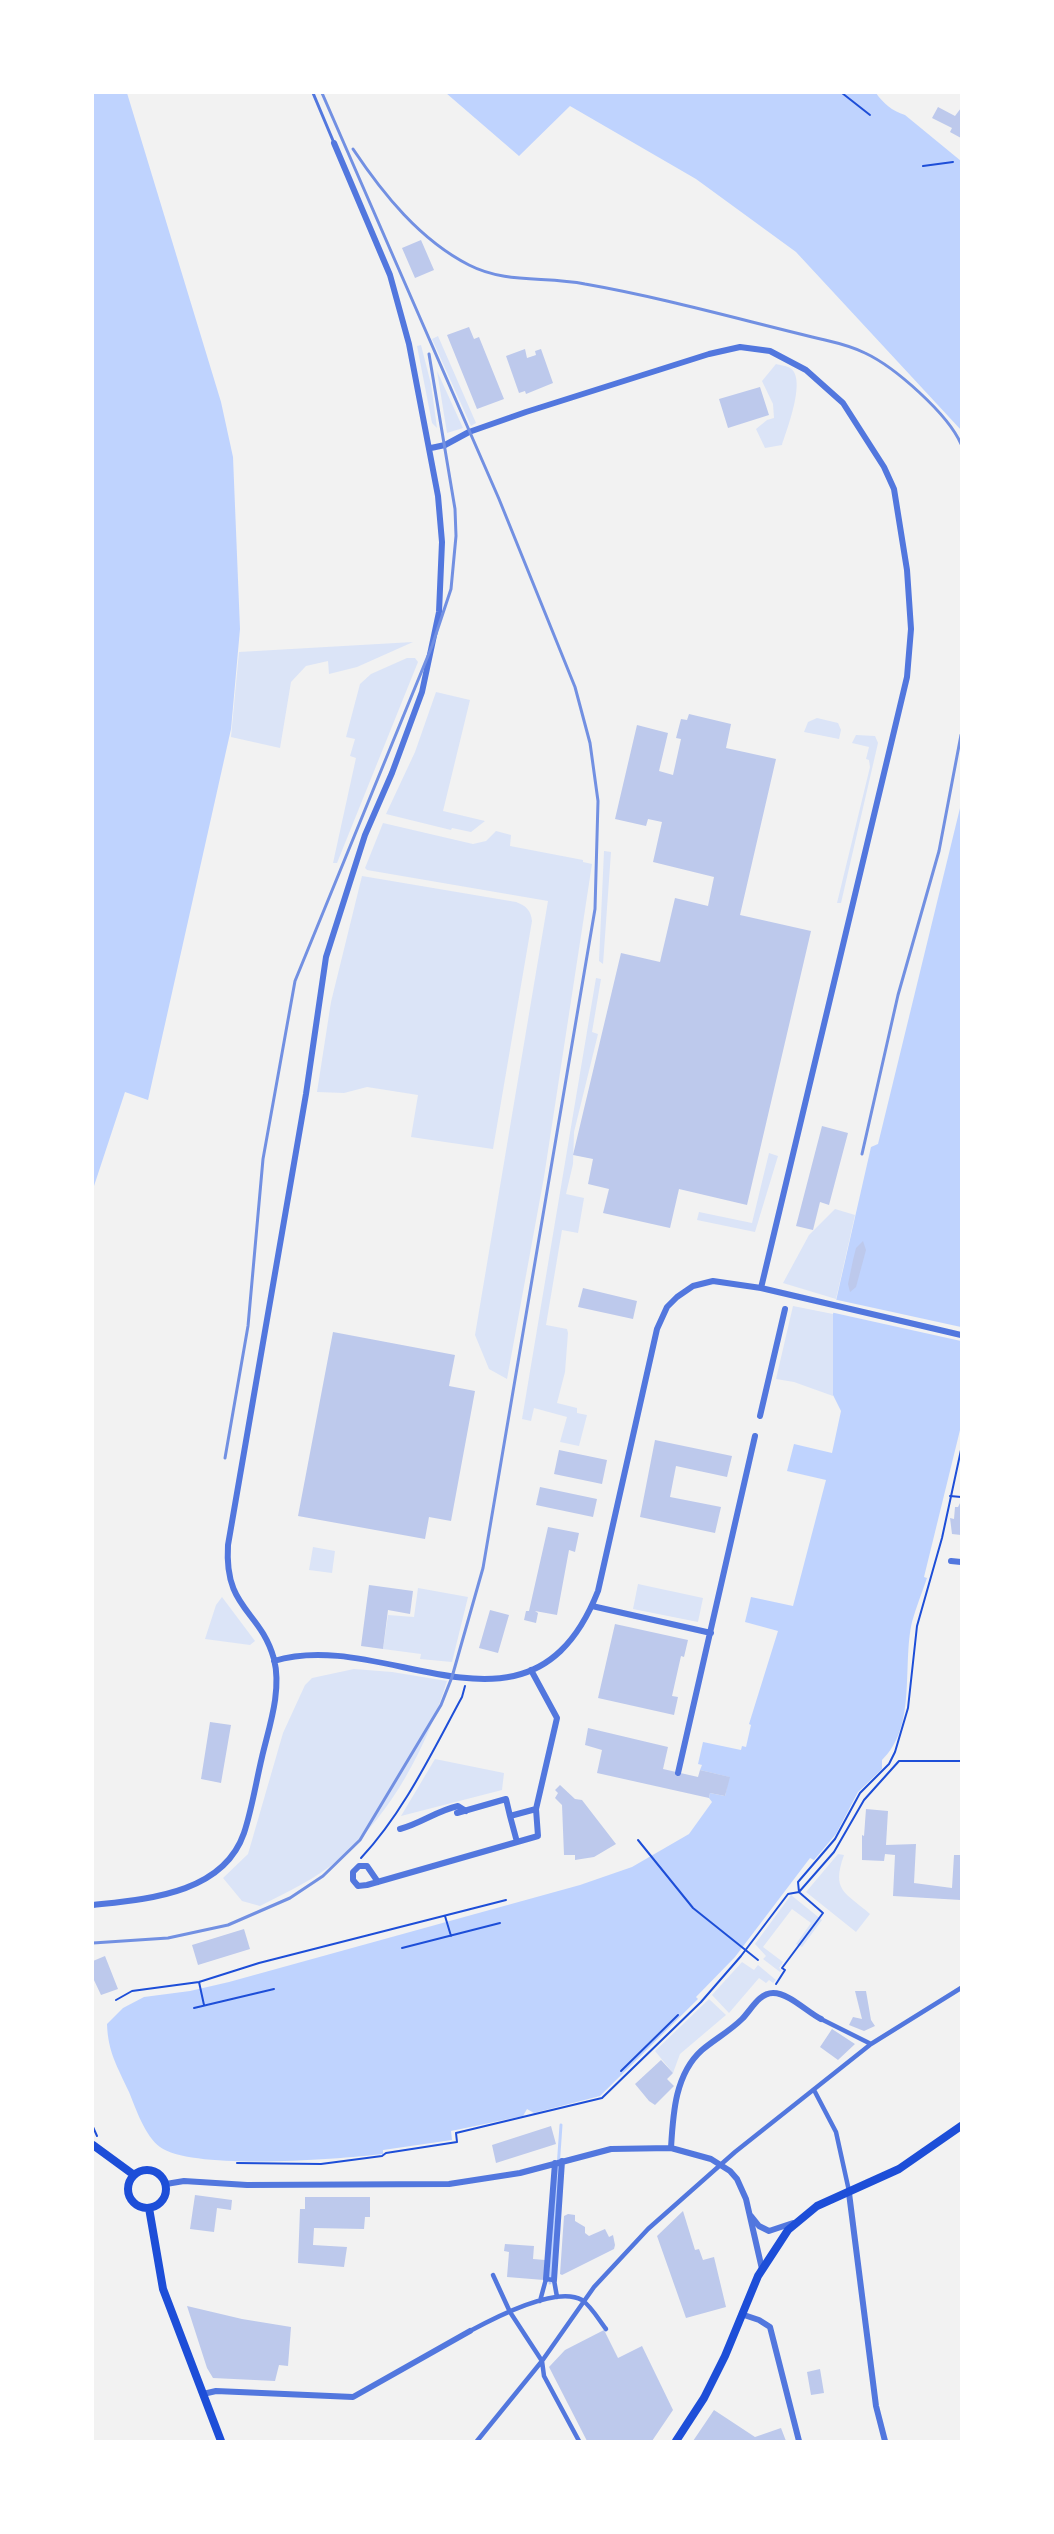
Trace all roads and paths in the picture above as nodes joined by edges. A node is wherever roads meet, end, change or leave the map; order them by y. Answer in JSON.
{"nodes":[{"id":1,"x":313,"y":93,"type":"edge"},
{"id":2,"x":842,"y":93,"type":"edge"},
{"id":3,"x":870,"y":115,"type":"dead end"},
{"id":4,"x":334,"y":143,"type":"joint"},
{"id":5,"x":953,"y":162,"type":"dead end"},
{"id":6,"x":923,"y":166,"type":"dead end"},
{"id":7,"x":431,"y":448,"type":"junction"},
{"id":8,"x":761,"y":1288,"type":"junction"},
{"id":9,"x":785,"y":1309,"type":"dead end"},
{"id":10,"x":961,"y":1335,"type":"edge"},
{"id":11,"x":760,"y":1416,"type":"dead end"},
{"id":12,"x":755,"y":1436,"type":"dead end"},
{"id":13,"x":961,"y":1450,"type":"edge"},
{"id":14,"x":950,"y":1496,"type":"junction"},
{"id":15,"x":961,"y":1497,"type":"edge"},
{"id":16,"x":951,"y":1561,"type":"dead end"},
{"id":17,"x":961,"y":1562,"type":"edge"},
{"id":18,"x":592,"y":1606,"type":"junction"},
{"id":19,"x":711,"y":1633,"type":"junction"},
{"id":20,"x":274,"y":1661,"type":"junction"},
{"id":21,"x":531,"y":1670,"type":"junction"},
{"id":22,"x":467,"y":1678,"type":"junction"},
{"id":23,"x":961,"y":1761,"type":"edge"},
{"id":24,"x":678,"y":1773,"type":"dead end"},
{"id":25,"x":536,"y":1809,"type":"junction"},
{"id":26,"x":466,"y":1811,"type":"junction"},
{"id":27,"x":457,"y":1813,"type":"dead end"},
{"id":28,"x":510,"y":1816,"type":"junction"},
{"id":29,"x":400,"y":1829,"type":"dead end"},
{"id":30,"x":638,"y":1840,"type":"dead end"},
{"id":31,"x":517,"y":1842,"type":"junction"},
{"id":32,"x":353,"y":1872,"type":"junction"},
{"id":33,"x":378,"y":1881,"type":"junction"},
{"id":34,"x":799,"y":1892,"type":"junction"},
{"id":35,"x":506,"y":1900,"type":"dead end"},
{"id":36,"x":93,"y":1905,"type":"edge"},
{"id":37,"x":445,"y":1916,"type":"junction"},
{"id":38,"x":500,"y":1923,"type":"dead end"},
{"id":39,"x":451,"y":1936,"type":"junction"},
{"id":40,"x":402,"y":1948,"type":"dead end"},
{"id":41,"x":758,"y":1960,"type":"dead end"},
{"id":42,"x":780,"y":1978,"type":"dead end"},
{"id":43,"x":200,"y":1982,"type":"junction"},
{"id":44,"x":961,"y":1988,"type":"edge"},
{"id":45,"x":274,"y":1989,"type":"dead end"},
{"id":46,"x":116,"y":2000,"type":"dead end"},
{"id":47,"x":204,"y":2005,"type":"junction"},
{"id":48,"x":194,"y":2008,"type":"dead end"},
{"id":49,"x":678,"y":2015,"type":"dead end"},
{"id":50,"x":821,"y":2019,"type":"joint"},
{"id":51,"x":872,"y":2044,"type":"junction"},
{"id":52,"x":621,"y":2071,"type":"dead end"},
{"id":53,"x":814,"y":2090,"type":"junction"},
{"id":54,"x":961,"y":2126,"type":"edge"},
{"id":55,"x":93,"y":2145,"type":"edge"},
{"id":56,"x":670,"y":2148,"type":"junction"},
{"id":57,"x":559,"y":2162,"type":"junction"},
{"id":58,"x":237,"y":2163,"type":"dead end"},
{"id":59,"x":721,"y":2165,"type":"junction"},
{"id":60,"x":134,"y":2175,"type":"junction"},
{"id":61,"x":166,"y":2184,"type":"junction"},
{"id":62,"x":849,"y":2193,"type":"junction"},
{"id":63,"x":149,"y":2208,"type":"junction"},
{"id":64,"x":748,"y":2213,"type":"junction"},
{"id":65,"x":797,"y":2221,"type":"junction"},
{"id":66,"x":762,"y":2268,"type":"junction"},
{"id":67,"x":493,"y":2276,"type":"dead end"},
{"id":68,"x":546,"y":2279,"type":"junction"},
{"id":69,"x":554,"y":2280,"type":"junction"},
{"id":70,"x":557,"y":2297,"type":"junction"},
{"id":71,"x":540,"y":2301,"type":"junction"},
{"id":72,"x":584,"y":2301,"type":"junction"},
{"id":73,"x":510,"y":2312,"type":"junction"},
{"id":74,"x":744,"y":2315,"type":"junction"},
{"id":75,"x":606,"y":2329,"type":"dead end"},
{"id":76,"x":470,"y":2331,"type":"joint"},
{"id":77,"x":542,"y":2361,"type":"junction"},
{"id":78,"x":203,"y":2394,"type":"junction"},
{"id":79,"x":222,"y":2441,"type":"edge"},
{"id":80,"x":477,"y":2441,"type":"edge"},
{"id":81,"x":579,"y":2441,"type":"edge"},
{"id":82,"x":676,"y":2441,"type":"edge"},
{"id":83,"x":799,"y":2441,"type":"edge"},
{"id":84,"x":885,"y":2441,"type":"edge"}],
"edges":[{"from":1,"to":4,"type":"lane"},
{"from":2,"to":3,"type":"path"},
{"from":4,"to":7,"type":"street"},
{"from":5,"to":6,"type":"path"},
{"from":7,"to":8,"type":"street"},
{"from":7,"to":20,"type":"street"},
{"from":8,"to":10,"type":"street"},
{"from":8,"to":18,"type":"street"},
{"from":9,"to":11,"type":"street"},
{"from":12,"to":19,"type":"street"},
{"from":13,"to":14,"type":"path"},
{"from":14,"to":15,"type":"path"},
{"from":14,"to":34,"type":"path"},
{"from":16,"to":17,"type":"street"},
{"from":18,"to":19,"type":"street"},
{"from":18,"to":21,"type":"street"},
{"from":19,"to":24,"type":"street"},
{"from":20,"to":22,"type":"street"},
{"from":20,"to":36,"type":"street"},
{"from":21,"to":22,"type":"street"},
{"from":21,"to":25,"type":"street"},
{"from":22,"to":32,"type":"path"},
{"from":23,"to":34,"type":"path"},
{"from":25,"to":28,"type":"street"},
{"from":25,"to":31,"type":"street"},
{"from":26,"to":27,"type":"street"},
{"from":26,"to":28,"type":"street"},
{"from":26,"to":29,"type":"street"},
{"from":28,"to":31,"type":"street"},
{"from":30,"to":41,"type":"path"},
{"from":31,"to":33,"type":"street"},
{"from":32,"to":33,"type":"street"},
{"from":32,"to":33,"type":"street"},
{"from":34,"to":42,"type":"path"},
{"from":34,"to":58,"type":"path"},
{"from":35,"to":37,"type":"path"},
{"from":37,"to":39,"type":"path"},
{"from":37,"to":43,"type":"path"},
{"from":38,"to":39,"type":"path"},
{"from":39,"to":40,"type":"path"},
{"from":43,"to":46,"type":"path"},
{"from":43,"to":47,"type":"path"},
{"from":44,"to":51,"type":"street"},
{"from":45,"to":47,"type":"path"},
{"from":47,"to":48,"type":"path"},
{"from":49,"to":52,"type":"path"},
{"from":50,"to":51,"type":"street"},
{"from":50,"to":56,"type":"street"},
{"from":51,"to":53,"type":"street"},
{"from":53,"to":59,"type":"street"},
{"from":53,"to":62,"type":"street"},
{"from":54,"to":62,"type":"main road"},
{"from":55,"to":60,"type":"main road"},
{"from":56,"to":57,"type":"street"},
{"from":56,"to":59,"type":"street"},
{"from":57,"to":61,"type":"street"},
{"from":57,"to":68,"type":"street"},
{"from":57,"to":69,"type":"street"},
{"from":59,"to":64,"type":"street"},
{"from":59,"to":72,"type":"street"},
{"from":60,"to":61,"type":"main road"},
{"from":60,"to":63,"type":"main road"},
{"from":61,"to":63,"type":"main road"},
{"from":62,"to":65,"type":"main road"},
{"from":62,"to":84,"type":"street"},
{"from":63,"to":78,"type":"main road"},
{"from":64,"to":65,"type":"street"},
{"from":64,"to":66,"type":"street"},
{"from":65,"to":66,"type":"main road"},
{"from":66,"to":74,"type":"main road"},
{"from":67,"to":73,"type":"street"},
{"from":68,"to":69,"type":"street"},
{"from":68,"to":71,"type":"street"},
{"from":69,"to":70,"type":"street"},
{"from":70,"to":71,"type":"street"},
{"from":70,"to":72,"type":"street"},
{"from":71,"to":73,"type":"street"},
{"from":72,"to":75,"type":"street"},
{"from":72,"to":77,"type":"street"},
{"from":73,"to":76,"type":"street"},
{"from":73,"to":77,"type":"street"},
{"from":74,"to":82,"type":"main road"},
{"from":74,"to":83,"type":"street"},
{"from":76,"to":78,"type":"street"},
{"from":77,"to":80,"type":"street"},
{"from":77,"to":81,"type":"street"},
{"from":78,"to":79,"type":"main road"}]}
